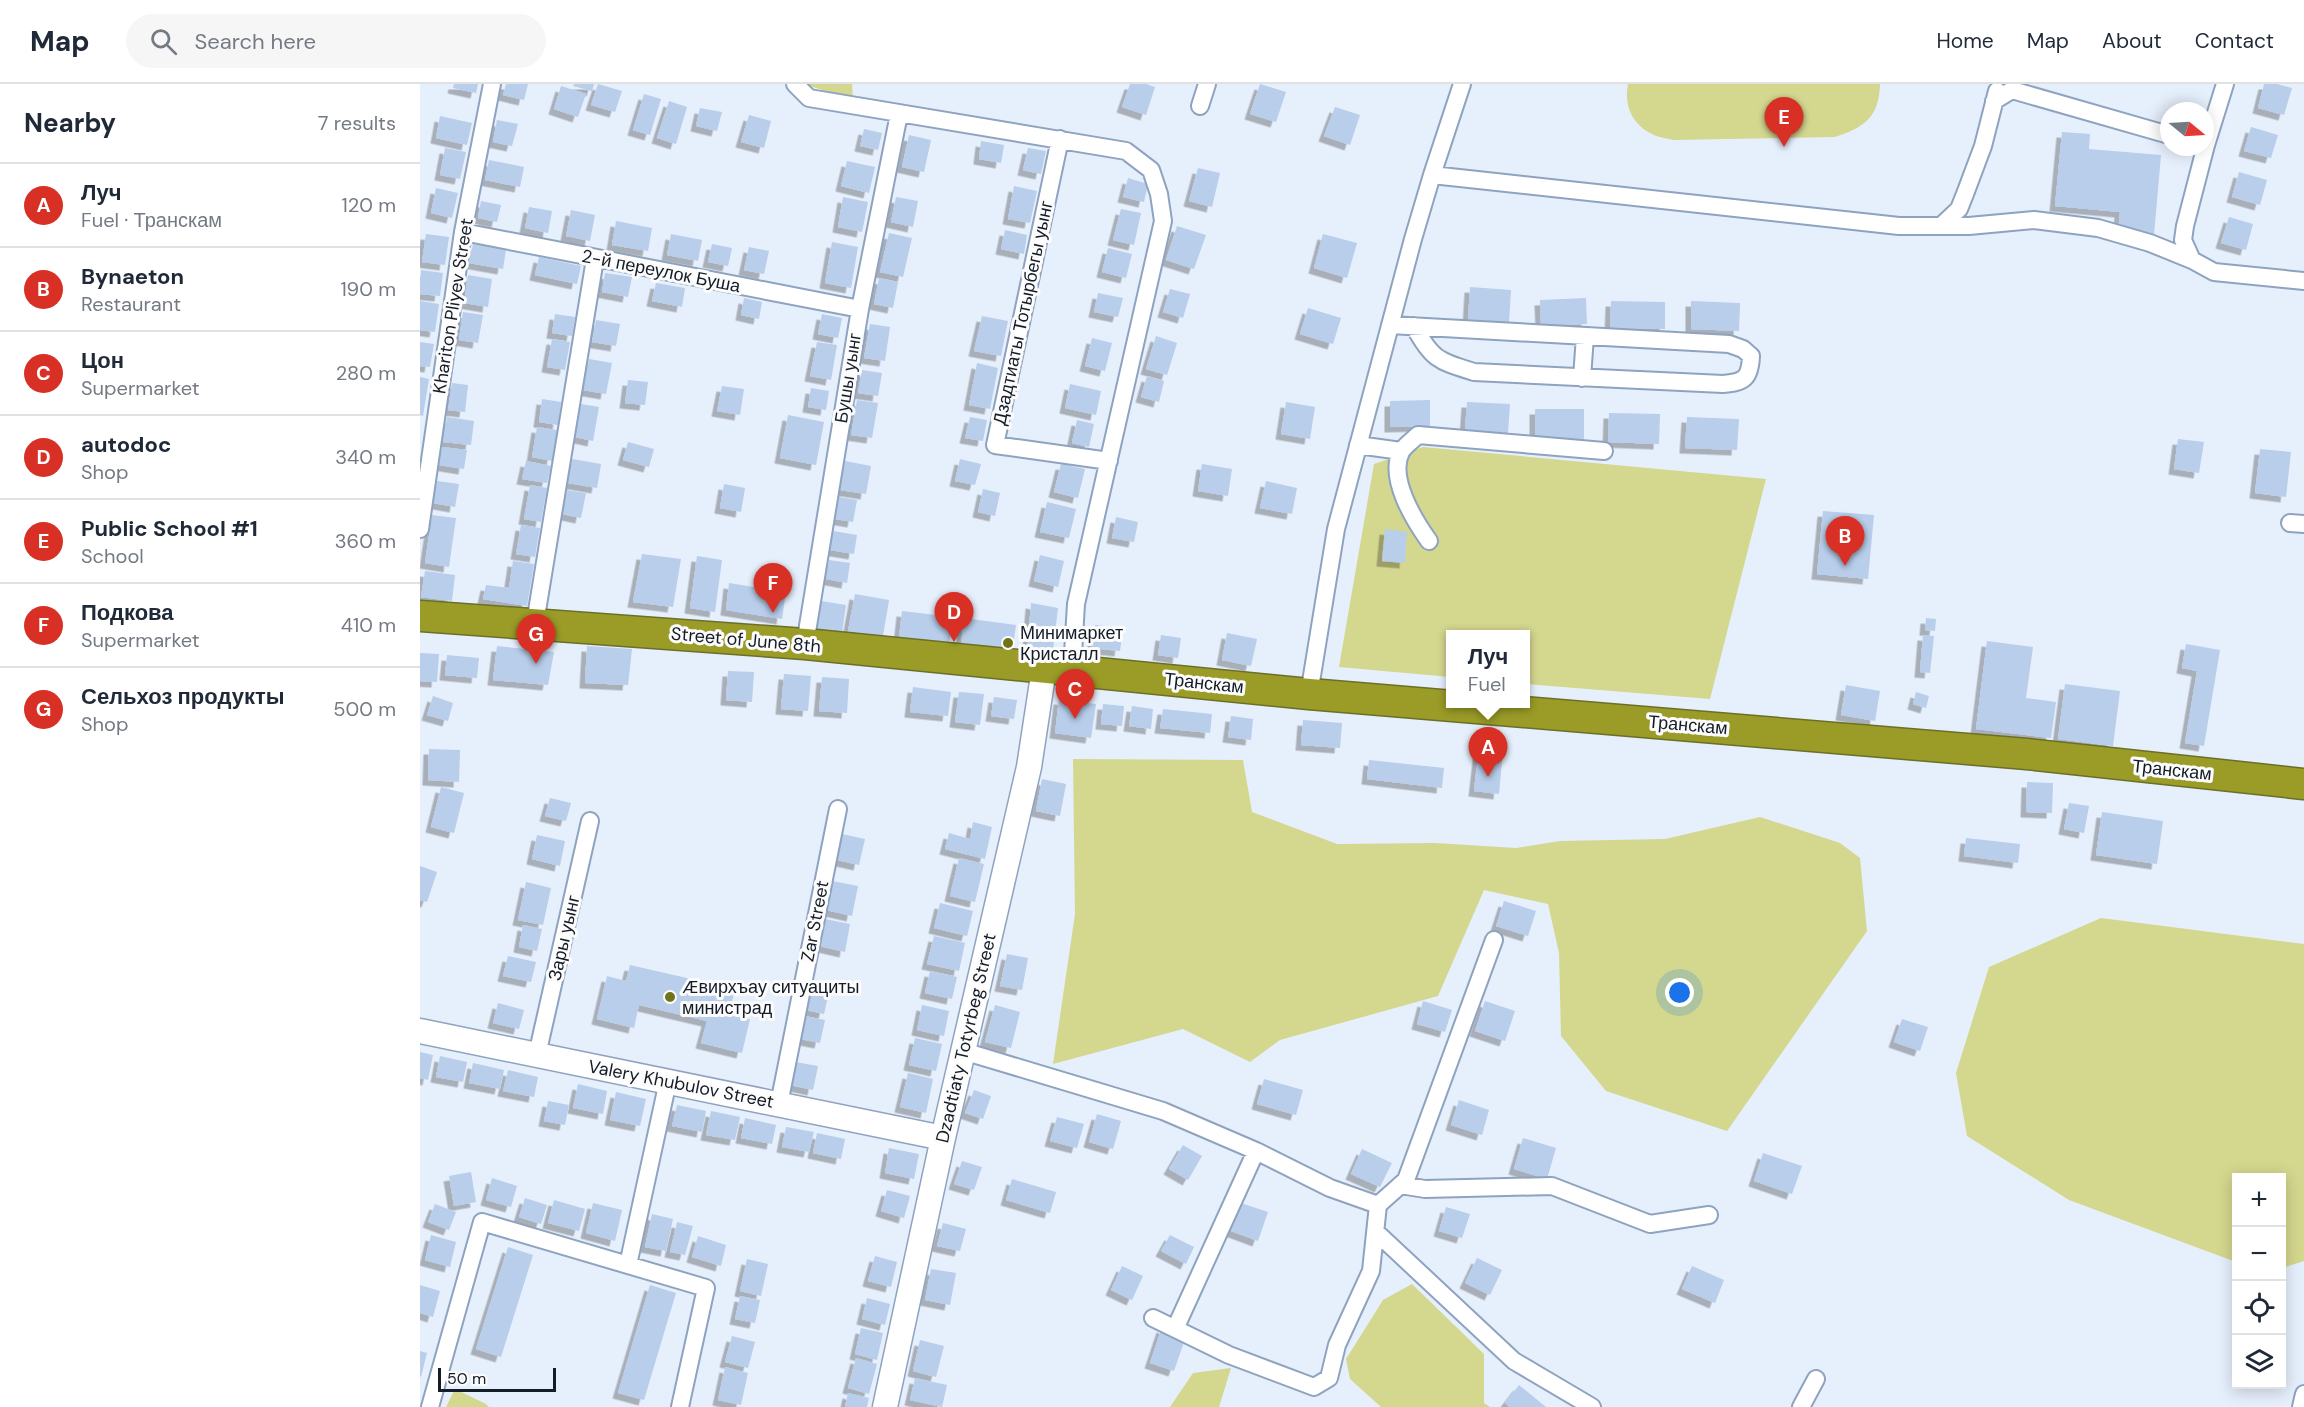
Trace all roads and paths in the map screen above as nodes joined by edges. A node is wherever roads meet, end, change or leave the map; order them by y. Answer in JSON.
{"nodes":[{"id":1,"x":492,"y":84,"type":"edge"},
{"id":2,"x":795,"y":84,"type":"edge"},
{"id":3,"x":1207,"y":84,"type":"edge"},
{"id":4,"x":1462,"y":84,"type":"edge"},
{"id":5,"x":1999,"y":84,"type":"edge"},
{"id":6,"x":2225,"y":84,"type":"edge"},
{"id":7,"x":1994,"y":101,"type":"junction"},
{"id":8,"x":1200,"y":106,"type":"dead end"},
{"id":9,"x":899,"y":114,"type":"junction"},
{"id":10,"x":2214,"y":119,"type":"edge"},
{"id":11,"x":2160,"y":132,"type":"edge"},
{"id":12,"x":1060,"y":139,"type":"junction"},
{"id":13,"x":2203,"y":156,"type":"edge"},
{"id":14,"x":1431,"y":175,"type":"junction"},
{"id":15,"x":1941,"y":226,"type":"junction"},
{"id":16,"x":463,"y":232,"type":"junction"},
{"id":17,"x":595,"y":259,"type":"junction"},
{"id":18,"x":2192,"y":260,"type":"junction"},
{"id":19,"x":2304,"y":281,"type":"edge"},
{"id":20,"x":860,"y":309,"type":"junction"},
{"id":21,"x":1390,"y":325,"type":"junction"},
{"id":22,"x":1414,"y":326,"type":"junction"},
{"id":23,"x":1585,"y":336,"type":"junction"},
{"id":24,"x":1582,"y":378,"type":"junction"},
{"id":25,"x":1358,"y":445,"type":"junction"},
{"id":26,"x":1401,"y":451,"type":"junction"},
{"id":27,"x":1604,"y":451,"type":"dead end"},
{"id":28,"x":1109,"y":461,"type":"junction"},
{"id":29,"x":420,"y":529,"type":"edge"},
{"id":30,"x":1429,"y":541,"type":"dead end"},
{"id":31,"x":420,"y":616,"type":"edge"},
{"id":32,"x":535,"y":623,"type":"junction"},
{"id":33,"x":805,"y":644,"type":"junction"},
{"id":34,"x":1058,"y":669,"type":"junction"},
{"id":35,"x":1309,"y":694,"type":"junction"},
{"id":36,"x":1446,"y":705,"type":"edge"},
{"id":37,"x":1477,"y":708,"type":"edge"},
{"id":38,"x":2304,"y":783,"type":"edge"},
{"id":39,"x":838,"y":809,"type":"dead end"},
{"id":40,"x":590,"y":821,"type":"dead end"},
{"id":41,"x":1494,"y":940,"type":"dead end"},
{"id":42,"x":420,"y":1031,"type":"edge"},
{"id":43,"x":963,"y":1051,"type":"junction"},
{"id":44,"x":537,"y":1055,"type":"junction"},
{"id":45,"x":668,"y":1082,"type":"junction"},
{"id":46,"x":779,"y":1104,"type":"junction"},
{"id":47,"x":942,"y":1138,"type":"junction"},
{"id":48,"x":1256,"y":1151,"type":"junction"},
{"id":49,"x":1400,"y":1185,"type":"junction"},
{"id":50,"x":1378,"y":1205,"type":"junction"},
{"id":51,"x":1709,"y":1215,"type":"dead end"},
{"id":52,"x":1376,"y":1232,"type":"junction"},
{"id":53,"x":628,"y":1265,"type":"junction"},
{"id":54,"x":1153,"y":1318,"type":"dead end"},
{"id":55,"x":1175,"y":1329,"type":"junction"},
{"id":56,"x":1816,"y":1379,"type":"dead end"},
{"id":57,"x":2304,"y":1394,"type":"edge"},
{"id":58,"x":430,"y":1407,"type":"edge"},
{"id":59,"x":680,"y":1407,"type":"edge"},
{"id":60,"x":885,"y":1407,"type":"edge"},
{"id":61,"x":1592,"y":1407,"type":"edge"},
{"id":62,"x":1801,"y":1407,"type":"edge"},
{"id":63,"x":2301,"y":1407,"type":"edge"}],
"edges":[{"from":1,"to":16,"type":"street","name":"Khariton Pliyev Street"},
{"from":2,"to":9,"type":"street"},
{"from":3,"to":8,"type":"street"},
{"from":4,"to":14,"type":"street"},
{"from":5,"to":7,"type":"street"},
{"from":6,"to":10,"type":"street"},
{"from":7,"to":11,"type":"street"},
{"from":7,"to":15,"type":"street"},
{"from":9,"to":12,"type":"street"},
{"from":9,"to":20,"type":"street","name":"Бушы уынг"},
{"from":12,"to":28,"type":"street"},
{"from":12,"to":28,"type":"street","name":"Дзадтиаты Тотырбегы уынг"},
{"from":13,"to":18,"type":"street"},
{"from":14,"to":15,"type":"street"},
{"from":14,"to":21,"type":"street"},
{"from":15,"to":18,"type":"street"},
{"from":16,"to":17,"type":"street","name":"2-й переулок Буша"},
{"from":16,"to":29,"type":"street","name":"Khariton Pliyev Street"},
{"from":17,"to":20,"type":"street","name":"2-й переулок Буша"},
{"from":17,"to":32,"type":"street"},
{"from":18,"to":19,"type":"street"},
{"from":20,"to":33,"type":"street","name":"Бушы уынг"},
{"from":21,"to":22,"type":"street"},
{"from":21,"to":25,"type":"street"},
{"from":22,"to":23,"type":"street"},
{"from":22,"to":24,"type":"street"},
{"from":23,"to":24,"type":"street"},
{"from":23,"to":24,"type":"street"},
{"from":25,"to":26,"type":"street"},
{"from":25,"to":35,"type":"street"},
{"from":26,"to":27,"type":"street"},
{"from":26,"to":30,"type":"street"},
{"from":28,"to":34,"type":"street"},
{"from":31,"to":32,"type":"highway","name":"Street of June 8th"},
{"from":32,"to":33,"type":"highway","name":"Street of June 8th"},
{"from":33,"to":34,"type":"highway","name":"Street of June 8th"},
{"from":34,"to":35,"type":"highway","name":"Транскам"},
{"from":34,"to":43,"type":"street","name":"Dzadtiaty Totyrbeg Street"},
{"from":35,"to":36,"type":"highway","name":"Транскам"},
{"from":37,"to":38,"type":"highway","name":"Транскам"},
{"from":39,"to":46,"type":"street","name":"Zar Street"},
{"from":40,"to":44,"type":"street","name":"Зары уынг"},
{"from":41,"to":49,"type":"street"},
{"from":42,"to":44,"type":"street","name":"Valery Khubulov Street"},
{"from":43,"to":47,"type":"street","name":"Dzadtiaty Totyrbeg Street"},
{"from":43,"to":48,"type":"street"},
{"from":44,"to":45,"type":"street","name":"Valery Khubulov Street"},
{"from":45,"to":46,"type":"street","name":"Valery Khubulov Street"},
{"from":45,"to":53,"type":"street"},
{"from":46,"to":47,"type":"street","name":"Valery Khubulov Street"},
{"from":47,"to":60,"type":"street","name":"Dzadtiaty Totyrbeg Street"},
{"from":48,"to":50,"type":"street"},
{"from":48,"to":55,"type":"street"},
{"from":49,"to":50,"type":"street"},
{"from":49,"to":51,"type":"street"},
{"from":50,"to":52,"type":"street"},
{"from":52,"to":55,"type":"street"},
{"from":52,"to":61,"type":"street"},
{"from":53,"to":58,"type":"street"},
{"from":53,"to":59,"type":"street"},
{"from":54,"to":55,"type":"street"},
{"from":56,"to":62,"type":"street"},
{"from":57,"to":63,"type":"street"}]}
